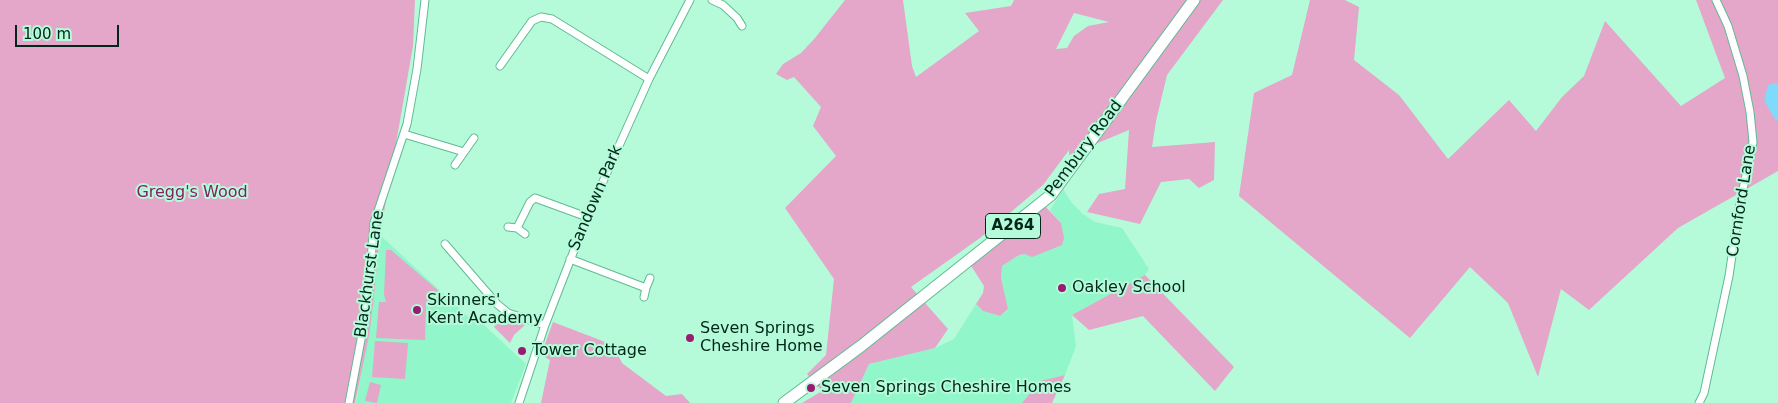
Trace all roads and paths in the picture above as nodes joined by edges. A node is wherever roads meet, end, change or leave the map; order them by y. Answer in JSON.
{"nodes":[{"id":1,"x":425,"y":0,"type":"edge"},
{"id":2,"x":690,"y":0,"type":"edge"},
{"id":3,"x":712,"y":0,"type":"edge"},
{"id":4,"x":1194,"y":0,"type":"edge"},
{"id":5,"x":1716,"y":0,"type":"edge"},
{"id":6,"x":742,"y":26,"type":"dead end"},
{"id":7,"x":500,"y":66,"type":"dead end"},
{"id":8,"x":649,"y":79,"type":"junction"},
{"id":9,"x":404,"y":134,"type":"junction"},
{"id":10,"x":474,"y":138,"type":"dead end"},
{"id":11,"x":464,"y":152,"type":"junction"},
{"id":12,"x":455,"y":165,"type":"dead end"},
{"id":13,"x":588,"y":216,"type":"junction"},
{"id":14,"x":508,"y":227,"type":"dead end"},
{"id":15,"x":517,"y":228,"type":"junction"},
{"id":16,"x":524,"y":234,"type":"dead end"},
{"id":17,"x":445,"y":244,"type":"dead end"},
{"id":18,"x":570,"y":259,"type":"junction"},
{"id":19,"x":650,"y":278,"type":"dead end"},
{"id":20,"x":646,"y":288,"type":"junction"},
{"id":21,"x":644,"y":296,"type":"dead end"},
{"id":22,"x":545,"y":325,"type":"junction"},
{"id":23,"x":349,"y":403,"type":"edge"},
{"id":24,"x":519,"y":403,"type":"edge"},
{"id":25,"x":784,"y":403,"type":"edge"},
{"id":26,"x":1700,"y":403,"type":"edge"}],
"edges":[{"from":1,"to":9,"type":"street","name":"Blackhurst Lane"},
{"from":2,"to":8,"type":"street","name":"Sandown Park"},
{"from":3,"to":6,"type":"street"},
{"from":4,"to":25,"type":"main road","name":"Pembury Road","number":"A264"},
{"from":5,"to":26,"type":"street","name":"Cornford Lane"},
{"from":7,"to":8,"type":"street"},
{"from":8,"to":13,"type":"street","name":"Sandown Park"},
{"from":9,"to":11,"type":"street"},
{"from":9,"to":23,"type":"street","name":"Blackhurst Lane"},
{"from":10,"to":11,"type":"street"},
{"from":11,"to":12,"type":"street"},
{"from":13,"to":15,"type":"street"},
{"from":13,"to":18,"type":"street","name":"Sandown Park"},
{"from":14,"to":15,"type":"street"},
{"from":15,"to":16,"type":"street"},
{"from":17,"to":22,"type":"street"},
{"from":18,"to":20,"type":"street"},
{"from":18,"to":22,"type":"street","name":"Sandown Park"},
{"from":19,"to":20,"type":"street"},
{"from":20,"to":21,"type":"street"},
{"from":22,"to":24,"type":"street","name":"Sandown Park"}]}
